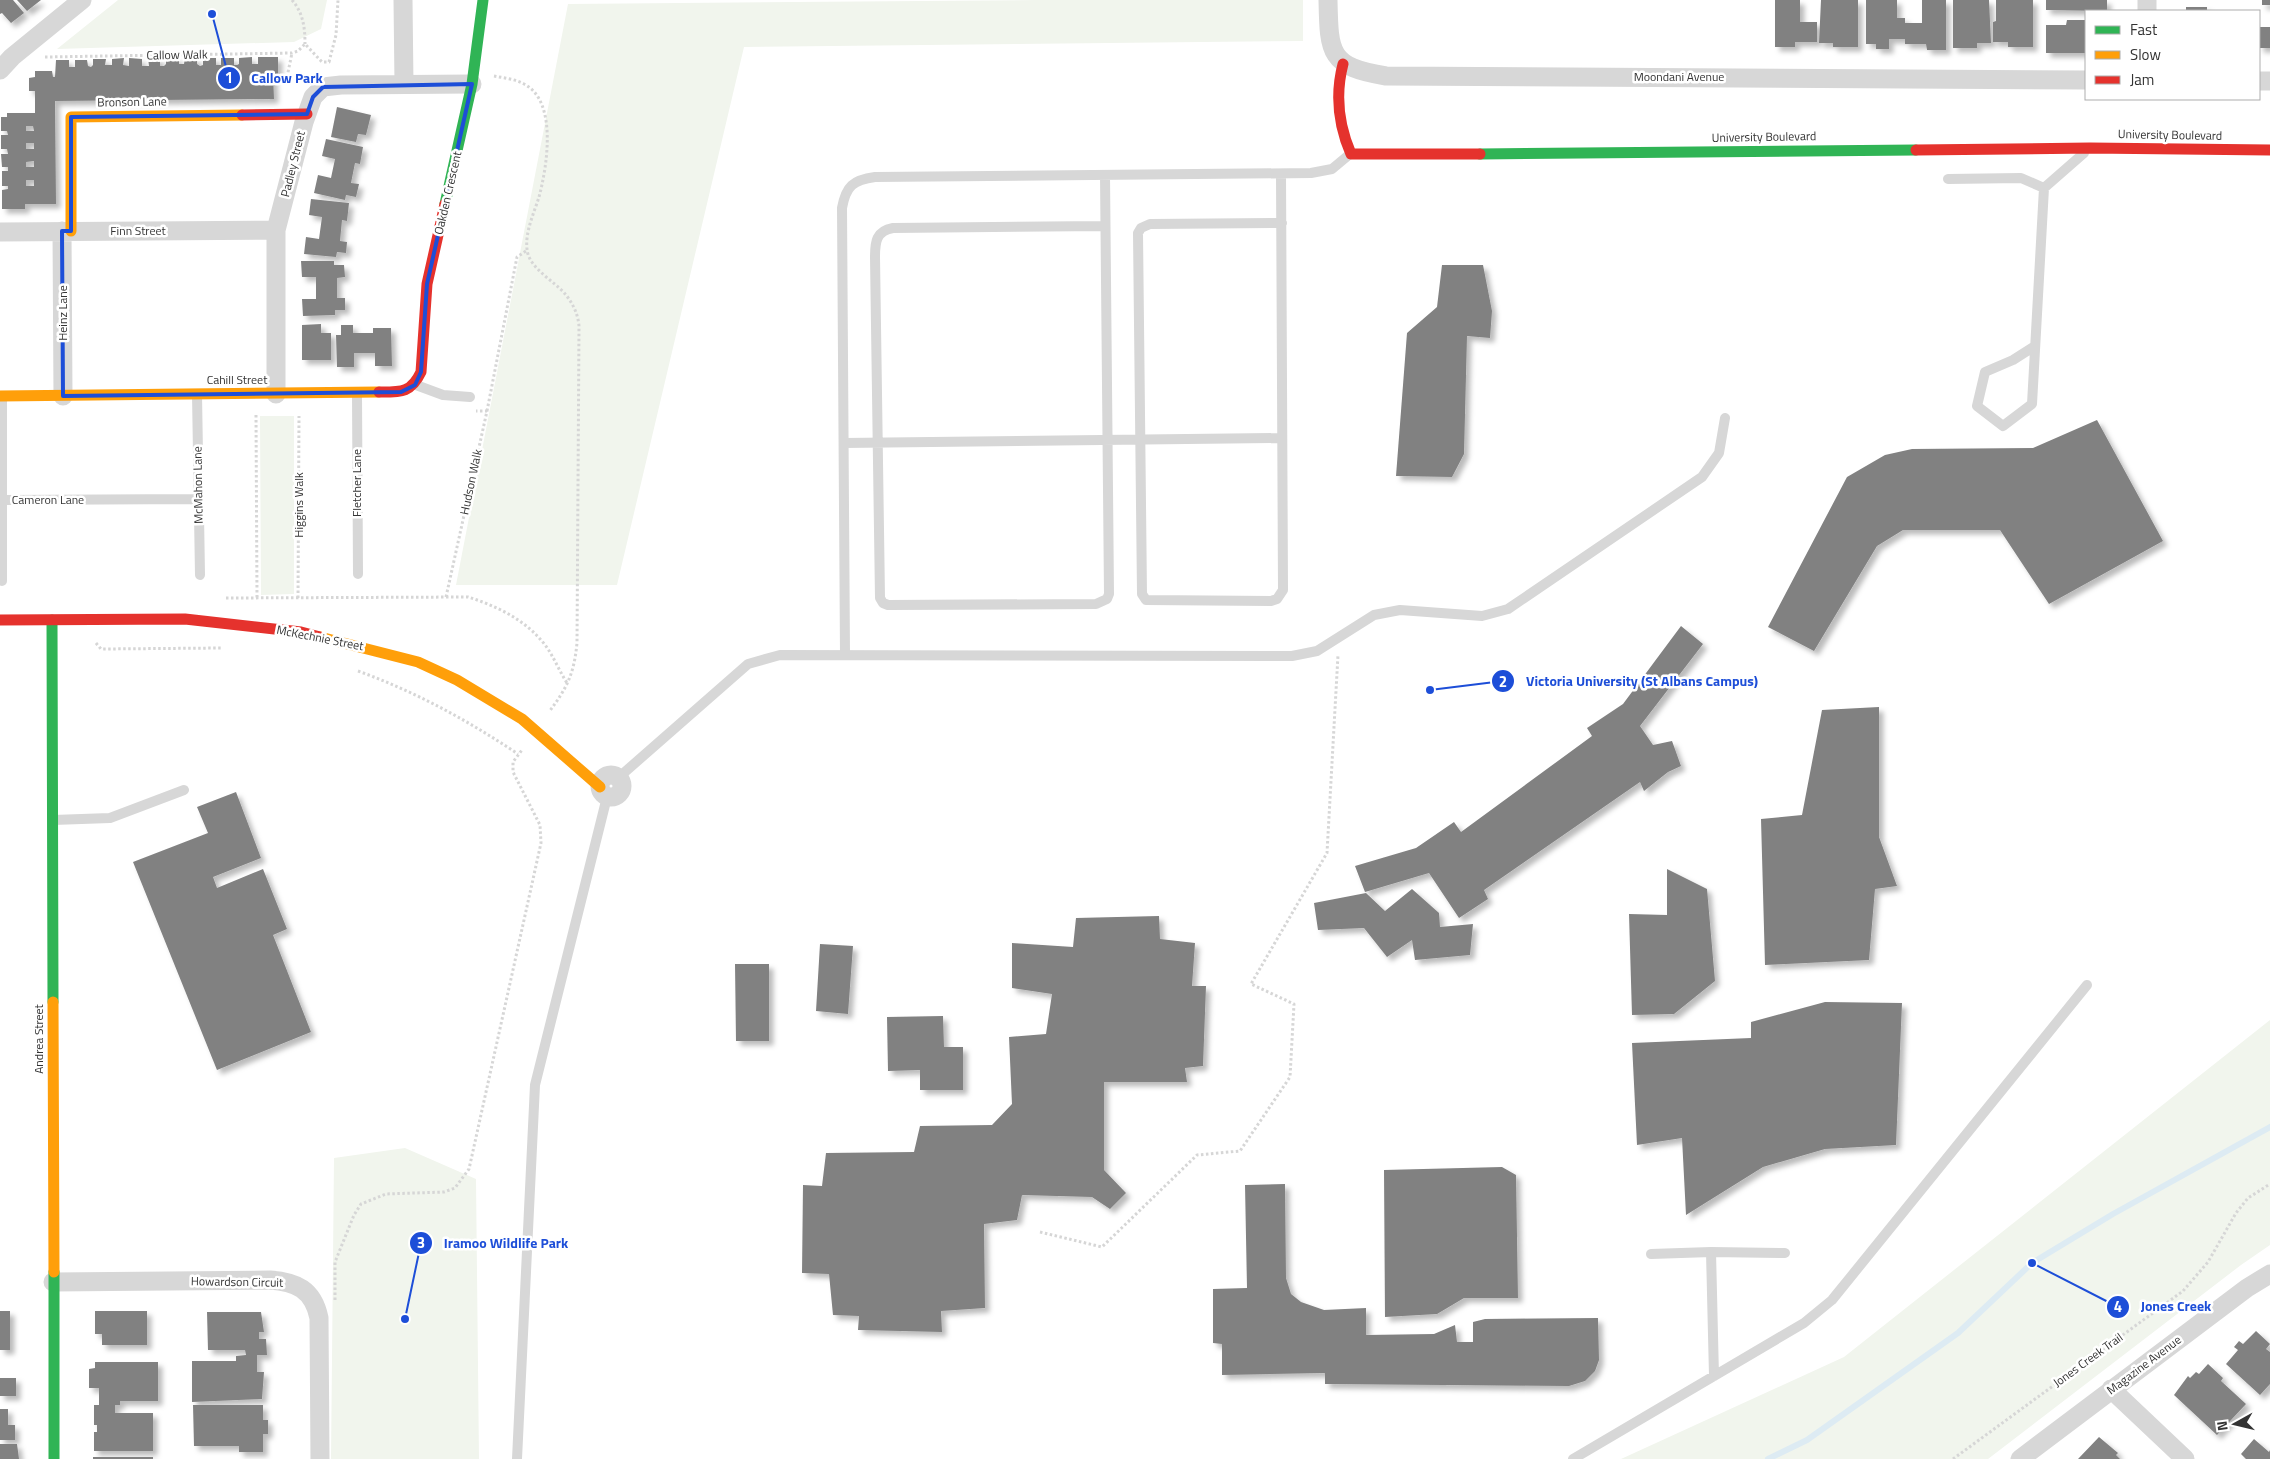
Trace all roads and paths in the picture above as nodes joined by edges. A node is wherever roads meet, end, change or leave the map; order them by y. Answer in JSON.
{"nodes":[{"id":1,"x":82,"y":0,"type":"edge"},
{"id":2,"x":292,"y":0,"type":"edge"},
{"id":3,"x":338,"y":0,"type":"edge"},
{"id":4,"x":403,"y":0,"type":"edge"},
{"id":5,"x":483,"y":0,"type":"edge"},
{"id":6,"x":1328,"y":0,"type":"edge"},
{"id":7,"x":305,"y":44,"type":"junction"},
{"id":8,"x":292,"y":53,"type":"junction"},
{"id":9,"x":6,"y":63,"type":"edge"},
{"id":10,"x":1344,"y":64,"type":"junction"},
{"id":11,"x":494,"y":76,"type":"dead end"},
{"id":12,"x":2085,"y":80,"type":"edge"},
{"id":13,"x":286,"y":82,"type":"dead end"},
{"id":14,"x":404,"y":84,"type":"junction"},
{"id":15,"x":472,"y":84,"type":"junction"},
{"id":16,"x":307,"y":114,"type":"junction"},
{"id":17,"x":2090,"y":148,"type":"junction"},
{"id":18,"x":2270,"y":150,"type":"edge"},
{"id":19,"x":1351,"y":154,"type":"junction"},
{"id":20,"x":1282,"y":174,"type":"junction"},
{"id":21,"x":1105,"y":175,"type":"junction"},
{"id":22,"x":1948,"y":179,"type":"dead end"},
{"id":23,"x":2044,"y":188,"type":"junction"},
{"id":24,"x":1282,"y":223,"type":"junction"},
{"id":25,"x":1105,"y":226,"type":"junction"},
{"id":26,"x":276,"y":230,"type":"junction"},
{"id":27,"x":67,"y":231,"type":"junction"},
{"id":28,"x":0,"y":232,"type":"edge"},
{"id":29,"x":526,"y":251,"type":"junction"},
{"id":30,"x":2035,"y":346,"type":"junction"},
{"id":31,"x":415,"y":385,"type":"junction"},
{"id":32,"x":357,"y":393,"type":"junction"},
{"id":33,"x":197,"y":394,"type":"junction"},
{"id":34,"x":276,"y":394,"type":"junction"},
{"id":35,"x":1,"y":396,"type":"edge"},
{"id":36,"x":63,"y":396,"type":"junction"},
{"id":37,"x":470,"y":397,"type":"dead end"},
{"id":38,"x":487,"y":411,"type":"junction"},
{"id":39,"x":469,"y":412,"type":"dead end"},
{"id":40,"x":299,"y":413,"type":"dead end"},
{"id":41,"x":256,"y":414,"type":"dead end"},
{"id":42,"x":1725,"y":418,"type":"dead end"},
{"id":43,"x":1282,"y":438,"type":"junction"},
{"id":44,"x":1107,"y":440,"type":"junction"},
{"id":45,"x":1141,"y":440,"type":"junction"},
{"id":46,"x":844,"y":443,"type":"junction"},
{"id":47,"x":878,"y":443,"type":"junction"},
{"id":48,"x":199,"y":499,"type":"junction"},
{"id":49,"x":2,"y":500,"type":"junction"},
{"id":50,"x":358,"y":574,"type":"dead end"},
{"id":51,"x":200,"y":575,"type":"dead end"},
{"id":52,"x":2,"y":581,"type":"dead end"},
{"id":53,"x":446,"y":597,"type":"junction"},
{"id":54,"x":219,"y":598,"type":"dead end"},
{"id":55,"x":258,"y":598,"type":"junction"},
{"id":56,"x":298,"y":598,"type":"junction"},
{"id":57,"x":95,"y":619,"type":"junction"},
{"id":58,"x":0,"y":620,"type":"edge"},
{"id":59,"x":52,"y":620,"type":"junction"},
{"id":60,"x":1339,"y":639,"type":"junction"},
{"id":61,"x":228,"y":648,"type":"dead end"},
{"id":62,"x":845,"y":655,"type":"junction"},
{"id":63,"x":356,"y":671,"type":"dead end"},
{"id":64,"x":568,"y":684,"type":"junction"},
{"id":65,"x":536,"y":731,"type":"junction"},
{"id":66,"x":518,"y":754,"type":"junction"},
{"id":67,"x":576,"y":766,"type":"joint"},
{"id":68,"x":608,"y":785,"type":"junction"},
{"id":69,"x":184,"y":790,"type":"dead end"},
{"id":70,"x":52,"y":820,"type":"junction"},
{"id":71,"x":2087,"y":985,"type":"dead end"},
{"id":72,"x":2270,"y":1184,"type":"edge"},
{"id":73,"x":1040,"y":1232,"type":"dead end"},
{"id":74,"x":1711,"y":1252,"type":"junction"},
{"id":75,"x":1785,"y":1253,"type":"dead end"},
{"id":76,"x":1650,"y":1254,"type":"dead end"},
{"id":77,"x":2270,"y":1274,"type":"edge"},
{"id":78,"x":53,"y":1282,"type":"junction"},
{"id":79,"x":335,"y":1301,"type":"dead end"},
{"id":80,"x":1714,"y":1376,"type":"junction"},
{"id":81,"x":2111,"y":1389,"type":"junction"},
{"id":82,"x":54,"y":1459,"type":"edge"},
{"id":83,"x":320,"y":1459,"type":"edge"},
{"id":84,"x":517,"y":1459,"type":"edge"},
{"id":85,"x":1573,"y":1459,"type":"edge"},
{"id":86,"x":1953,"y":1459,"type":"edge"},
{"id":87,"x":2020,"y":1459,"type":"edge"},
{"id":88,"x":2185,"y":1459,"type":"edge"}],
"edges":[{"from":1,"to":9,"type":"street"},
{"from":2,"to":7,"type":"path"},
{"from":3,"to":7,"type":"path"},
{"from":4,"to":14,"type":"street"},
{"from":5,"to":15,"type":"street","name":"Oakden Crescent"},
{"from":6,"to":10,"type":"street"},
{"from":7,"to":8,"type":"path"},
{"from":8,"to":9,"type":"path","name":"Callow Walk"},
{"from":8,"to":13,"type":"path"},
{"from":10,"to":12,"type":"street","name":"Moondani Avenue"},
{"from":10,"to":19,"type":"street"},
{"from":11,"to":29,"type":"path","name":"Hudson Walk"},
{"from":14,"to":15,"type":"street","name":"Padley Street"},
{"from":14,"to":16,"type":"street","name":"Padley Street"},
{"from":15,"to":31,"type":"street","name":"Oakden Crescent"},
{"from":16,"to":26,"type":"street","name":"Padley Street"},
{"from":16,"to":27,"type":"street","name":"Bronson Lane"},
{"from":17,"to":18,"type":"street","name":"University Boulevard"},
{"from":17,"to":19,"type":"street","name":"University Boulevard"},
{"from":17,"to":23,"type":"lane"},
{"from":19,"to":20,"type":"lane"},
{"from":20,"to":21,"type":"lane"},
{"from":20,"to":24,"type":"lane"},
{"from":21,"to":25,"type":"lane"},
{"from":21,"to":46,"type":"lane"},
{"from":22,"to":23,"type":"lane"},
{"from":23,"to":30,"type":"lane"},
{"from":24,"to":43,"type":"lane"},
{"from":24,"to":45,"type":"lane"},
{"from":25,"to":44,"type":"lane"},
{"from":25,"to":47,"type":"lane"},
{"from":26,"to":27,"type":"street","name":"Finn Street"},
{"from":26,"to":34,"type":"street","name":"Padley Street"},
{"from":27,"to":28,"type":"street","name":"Finn Street"},
{"from":27,"to":36,"type":"street","name":"Heinz Lane"},
{"from":29,"to":38,"type":"path","name":"Hudson Walk"},
{"from":29,"to":64,"type":"path"},
{"from":30,"to":30,"type":"lane"},
{"from":31,"to":32,"type":"street","name":"Cahill Street"},
{"from":31,"to":37,"type":"lane"},
{"from":32,"to":34,"type":"street","name":"Cahill Street"},
{"from":32,"to":50,"type":"lane","name":"Fletcher Lane"},
{"from":33,"to":34,"type":"street","name":"Cahill Street"},
{"from":33,"to":36,"type":"street","name":"Cahill Street"},
{"from":33,"to":48,"type":"lane","name":"McMahon Lane"},
{"from":35,"to":36,"type":"street","name":"Cahill Street"},
{"from":35,"to":49,"type":"lane","name":"Cameron Lane"},
{"from":38,"to":39,"type":"path"},
{"from":38,"to":53,"type":"path","name":"Hudson Walk"},
{"from":40,"to":56,"type":"path","name":"Higgins Walk"},
{"from":41,"to":55,"type":"path"},
{"from":42,"to":60,"type":"lane"},
{"from":43,"to":45,"type":"lane"},
{"from":43,"to":45,"type":"lane"},
{"from":44,"to":45,"type":"lane"},
{"from":44,"to":47,"type":"lane"},
{"from":44,"to":47,"type":"lane"},
{"from":46,"to":47,"type":"lane"},
{"from":46,"to":62,"type":"lane"},
{"from":48,"to":49,"type":"lane","name":"Cameron Lane"},
{"from":48,"to":51,"type":"lane","name":"McMahon Lane"},
{"from":49,"to":52,"type":"lane"},
{"from":53,"to":56,"type":"path"},
{"from":53,"to":64,"type":"path"},
{"from":54,"to":55,"type":"path"},
{"from":55,"to":56,"type":"path"},
{"from":57,"to":59,"type":"street","name":"McKechnie Street"},
{"from":57,"to":61,"type":"path"},
{"from":57,"to":65,"type":"street","name":"McKechnie Street"},
{"from":58,"to":59,"type":"street","name":"McKechnie Street"},
{"from":59,"to":70,"type":"street","name":"Andrea Street"},
{"from":60,"to":62,"type":"lane"},
{"from":60,"to":73,"type":"path"},
{"from":62,"to":68,"type":"lane"},
{"from":63,"to":66,"type":"path"},
{"from":64,"to":65,"type":"path"},
{"from":65,"to":66,"type":"path"},
{"from":65,"to":67,"type":"street","name":"McKechnie Street"},
{"from":66,"to":79,"type":"path"},
{"from":67,"to":68,"type":"street","name":"McKechnie Street"},
{"from":68,"to":84,"type":"lane"},
{"from":69,"to":70,"type":"lane"},
{"from":70,"to":78,"type":"street","name":"Andrea Street"},
{"from":71,"to":80,"type":"lane"},
{"from":72,"to":86,"type":"path","name":"Jones Creek Trail"},
{"from":74,"to":75,"type":"lane"},
{"from":74,"to":76,"type":"lane"},
{"from":74,"to":80,"type":"lane"},
{"from":77,"to":81,"type":"street","name":"Magazine Avenue"},
{"from":78,"to":82,"type":"street","name":"Andrea Street"},
{"from":78,"to":83,"type":"street","name":"Howardson Circuit"},
{"from":80,"to":85,"type":"lane"},
{"from":81,"to":87,"type":"street","name":"Magazine Avenue"},
{"from":81,"to":88,"type":"street"}]}
